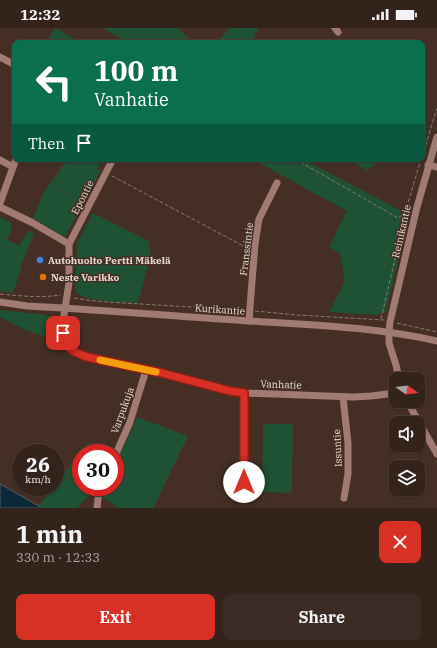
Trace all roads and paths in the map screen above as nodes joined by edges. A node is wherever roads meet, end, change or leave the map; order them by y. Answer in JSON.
{"nodes":[{"id":1,"x":0,"y":57,"type":"edge"},
{"id":2,"x":12,"y":63,"type":"edge"},
{"id":3,"x":437,"y":108,"type":"edge"},
{"id":4,"x":437,"y":137,"type":"edge"},
{"id":5,"x":425,"y":148,"type":"edge"},
{"id":6,"x":0,"y":160,"type":"edge"},
{"id":7,"x":15,"y":162,"type":"edge"},
{"id":8,"x":112,"y":162,"type":"edge"},
{"id":9,"x":300,"y":162,"type":"edge"},
{"id":10,"x":421,"y":162,"type":"edge"},
{"id":11,"x":428,"y":165,"type":"junction"},
{"id":12,"x":13,"y":167,"type":"junction"},
{"id":13,"x":437,"y":167,"type":"edge"},
{"id":14,"x":106,"y":173,"type":"junction"},
{"id":15,"x":277,"y":184,"type":"dead end"},
{"id":16,"x":0,"y":203,"type":"edge"},
{"id":17,"x":0,"y":207,"type":"edge"},
{"id":18,"x":406,"y":212,"type":"junction"},
{"id":19,"x":69,"y":244,"type":"junction"},
{"id":20,"x":254,"y":252,"type":"junction"},
{"id":21,"x":0,"y":294,"type":"edge"},
{"id":22,"x":67,"y":296,"type":"junction"},
{"id":23,"x":0,"y":302,"type":"edge"},
{"id":24,"x":65,"y":308,"type":"junction"},
{"id":25,"x":250,"y":310,"type":"junction"},
{"id":26,"x":380,"y":320,"type":"joint"},
{"id":27,"x":249,"y":321,"type":"junction"},
{"id":28,"x":390,"y":322,"type":"junction"},
{"id":29,"x":389,"y":332,"type":"junction"},
{"id":30,"x":437,"y":332,"type":"edge"},
{"id":31,"x":437,"y":341,"type":"edge"},
{"id":32,"x":146,"y":370,"type":"junction"},
{"id":33,"x":397,"y":372,"type":"edge"},
{"id":34,"x":244,"y":393,"type":"junction"},
{"id":35,"x":389,"y":394,"type":"edge"},
{"id":36,"x":343,"y":397,"type":"junction"},
{"id":37,"x":410,"y":408,"type":"edge"},
{"id":38,"x":120,"y":444,"type":"edge"},
{"id":39,"x":437,"y":454,"type":"edge"},
{"id":40,"x":244,"y":482,"type":"dead end"},
{"id":41,"x":98,"y":496,"type":"edge"},
{"id":42,"x":344,"y":498,"type":"dead end"},
{"id":43,"x":97,"y":508,"type":"edge"}],
"edges":[{"from":1,"to":2,"type":"street"},
{"from":3,"to":5,"type":"path","name":"Reinikantie"},
{"from":4,"to":11,"type":"street","name":"Reinikantie"},
{"from":6,"to":12,"type":"street"},
{"from":7,"to":12,"type":"street"},
{"from":8,"to":14,"type":"street","name":"Epontie"},
{"from":9,"to":18,"type":"path"},
{"from":10,"to":18,"type":"path","name":"Reinikantie"},
{"from":11,"to":13,"type":"street"},
{"from":11,"to":28,"type":"street","name":"Reinikantie"},
{"from":12,"to":16,"type":"street"},
{"from":14,"to":19,"type":"street","name":"Epontie"},
{"from":14,"to":20,"type":"path"},
{"from":15,"to":20,"type":"street","name":"Franssintie"},
{"from":17,"to":19,"type":"street"},
{"from":18,"to":26,"type":"path","name":"Reinikantie"},
{"from":19,"to":22,"type":"street","name":"Vanhatie"},
{"from":20,"to":25,"type":"street","name":"Franssintie"},
{"from":21,"to":22,"type":"path","name":"Kurikantie"},
{"from":22,"to":24,"type":"street","name":"Vanhatie"},
{"from":22,"to":25,"type":"path","name":"Kurikantie"},
{"from":23,"to":24,"type":"street","name":"Kurikantie"},
{"from":24,"to":27,"type":"street","name":"Kurikantie"},
{"from":24,"to":32,"type":"street","name":"Vanhatie"},
{"from":25,"to":26,"type":"path","name":"Kurikantie"},
{"from":25,"to":27,"type":"street","name":"Franssintie"},
{"from":27,"to":29,"type":"street","name":"Kurikantie"},
{"from":28,"to":29,"type":"street","name":"Reinikantie"},
{"from":28,"to":30,"type":"path"},
{"from":29,"to":31,"type":"street","name":"Kurikantie"},
{"from":29,"to":33,"type":"street"},
{"from":32,"to":34,"type":"street","name":"Vanhatie"},
{"from":32,"to":38,"type":"street","name":"Varpukuja"},
{"from":34,"to":36,"type":"street","name":"Vanhatie"},
{"from":34,"to":40,"type":"street"},
{"from":35,"to":36,"type":"street","name":"Vanhatie"},
{"from":36,"to":42,"type":"street","name":"Issuntie"},
{"from":37,"to":39,"type":"street"},
{"from":41,"to":43,"type":"street"}]}
